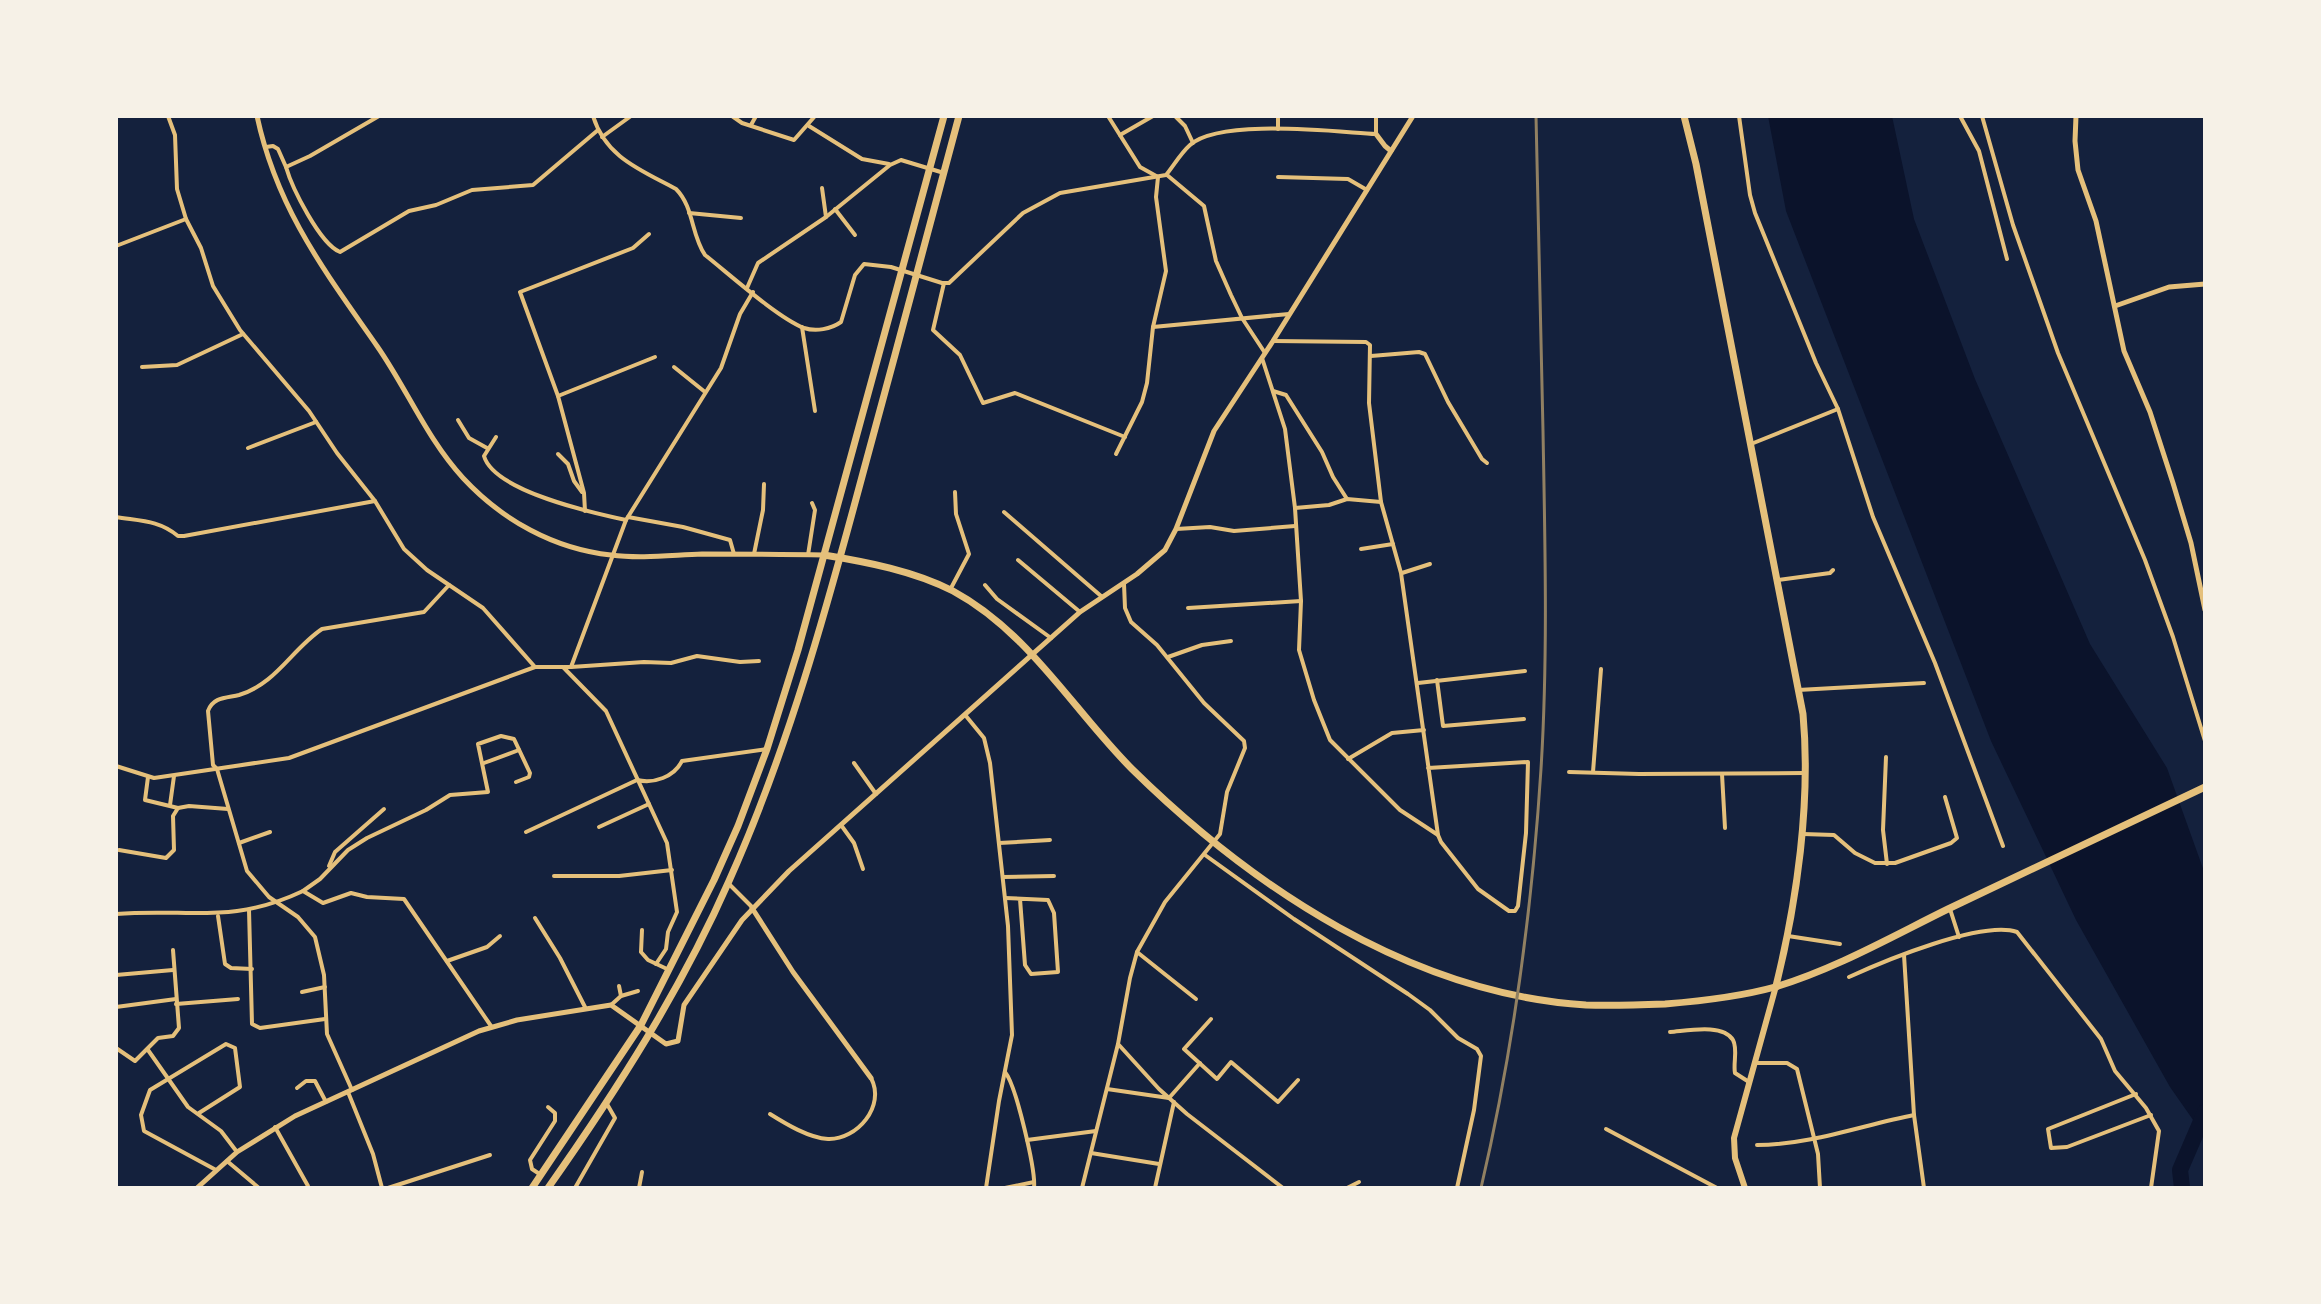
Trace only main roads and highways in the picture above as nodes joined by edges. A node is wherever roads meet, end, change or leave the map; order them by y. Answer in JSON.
{"nodes":[{"id":1,"x":944,"y":116,"type":"edge"},
{"id":2,"x":959,"y":116,"type":"edge"},
{"id":3,"x":1684,"y":116,"type":"edge"},
{"id":4,"x":824,"y":555,"type":"junction"},
{"id":5,"x":840,"y":558,"type":"junction"},
{"id":6,"x":2205,"y":787,"type":"edge"},
{"id":7,"x":1776,"y":986,"type":"junction"},
{"id":8,"x":532,"y":1188,"type":"edge"},
{"id":9,"x":548,"y":1188,"type":"edge"},
{"id":10,"x":1745,"y":1188,"type":"edge"}],
"edges":[{"from":1,"to":4,"type":"main road"},
{"from":2,"to":5,"type":"main road"},
{"from":3,"to":7,"type":"main road"},
{"from":4,"to":5,"type":"main road"},
{"from":4,"to":8,"type":"main road"},
{"from":5,"to":7,"type":"main road"},
{"from":5,"to":9,"type":"main road"},
{"from":6,"to":7,"type":"main road"},
{"from":7,"to":10,"type":"main road"}]}
